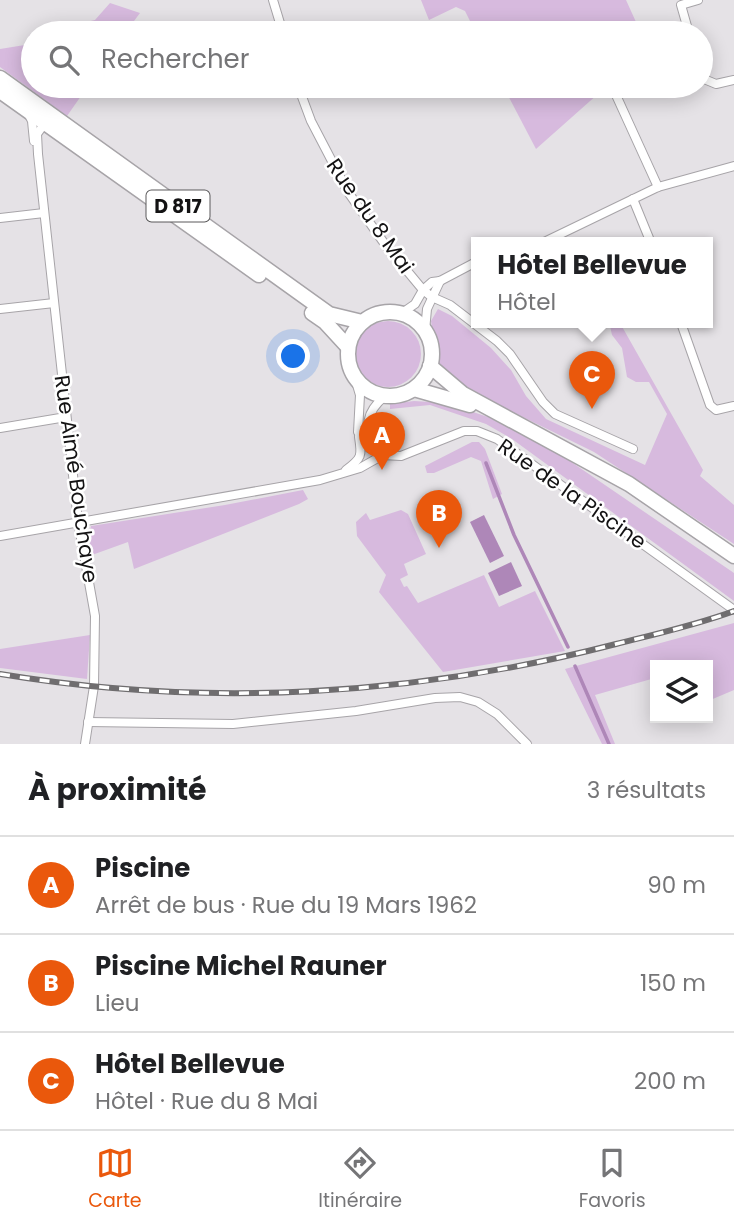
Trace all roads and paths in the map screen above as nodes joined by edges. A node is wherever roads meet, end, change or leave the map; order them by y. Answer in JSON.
{"nodes":[{"id":1,"x":273,"y":0,"type":"edge"},
{"id":2,"x":698,"y":0,"type":"edge"},
{"id":3,"x":279,"y":21,"type":"edge"},
{"id":4,"x":686,"y":21,"type":"edge"},
{"id":5,"x":0,"y":78,"type":"edge"},
{"id":6,"x":734,"y":80,"type":"edge"},
{"id":7,"x":713,"y":83,"type":"edge"},
{"id":8,"x":0,"y":92,"type":"edge"},
{"id":9,"x":21,"y":93,"type":"edge"},
{"id":10,"x":28,"y":98,"type":"edge"},
{"id":11,"x":302,"y":98,"type":"edge"},
{"id":12,"x":617,"y":98,"type":"edge"},
{"id":13,"x":26,"y":110,"type":"junction"},
{"id":14,"x":45,"y":123,"type":"junction"},
{"id":15,"x":38,"y":154,"type":"junction"},
{"id":16,"x":734,"y":166,"type":"edge"},
{"id":17,"x":658,"y":187,"type":"junction"},
{"id":18,"x":633,"y":200,"type":"junction"},
{"id":19,"x":44,"y":213,"type":"junction"},
{"id":20,"x":0,"y":218,"type":"edge"},
{"id":21,"x":555,"y":237,"type":"edge"},
{"id":22,"x":649,"y":237,"type":"edge"},
{"id":23,"x":471,"y":265,"type":"edge"},
{"id":24,"x":440,"y":281,"type":"junction"},
{"id":25,"x":423,"y":290,"type":"junction"},
{"id":26,"x":432,"y":297,"type":"junction"},
{"id":27,"x":54,"y":303,"type":"junction"},
{"id":28,"x":0,"y":309,"type":"edge"},
{"id":29,"x":402,"y":313,"type":"junction"},
{"id":30,"x":471,"y":321,"type":"edge"},
{"id":31,"x":362,"y":322,"type":"junction"},
{"id":32,"x":480,"y":328,"type":"edge"},
{"id":33,"x":683,"y":328,"type":"edge"},
{"id":34,"x":425,"y":331,"type":"junction"},
{"id":35,"x":348,"y":347,"type":"junction"},
{"id":36,"x":430,"y":366,"type":"junction"},
{"id":37,"x":355,"y":378,"type":"junction"},
{"id":38,"x":414,"y":389,"type":"junction"},
{"id":39,"x":385,"y":396,"type":"junction"},
{"id":40,"x":734,"y":406,"type":"edge"},
{"id":41,"x":501,"y":415,"type":"junction"},
{"id":42,"x":66,"y":416,"type":"junction"},
{"id":43,"x":0,"y":428,"type":"edge"},
{"id":44,"x":358,"y":431,"type":"junction"},
{"id":45,"x":632,"y":449,"type":"dead end"},
{"id":46,"x":379,"y":452,"type":"junction"},
{"id":47,"x":320,"y":480,"type":"junction"},
{"id":48,"x":78,"y":521,"type":"junction"},
{"id":49,"x":0,"y":536,"type":"edge"},
{"id":50,"x":734,"y":556,"type":"edge"},
{"id":51,"x":734,"y":610,"type":"edge"},
{"id":52,"x":88,"y":722,"type":"junction"},
{"id":53,"x":85,"y":744,"type":"edge"},
{"id":54,"x":527,"y":744,"type":"edge"}],
"edges":[{"from":1,"to":3,"type":"street"},
{"from":2,"to":4,"type":"street"},
{"from":5,"to":9,"type":"main road","number":"D 817"},
{"from":6,"to":7,"type":"street"},
{"from":8,"to":13,"type":"main road","number":"D 817"},
{"from":10,"to":31,"type":"main road","number":"D 817"},
{"from":11,"to":25,"type":"street","name":"Rue du 8 Mai"},
{"from":12,"to":17,"type":"street"},
{"from":13,"to":14,"type":"main road","number":"D 817"},
{"from":13,"to":15,"type":"street"},
{"from":14,"to":15,"type":"street","name":"Rue Aimé Bouchaye"},
{"from":14,"to":35,"type":"main road","number":"D 817"},
{"from":15,"to":19,"type":"street","name":"Rue Aimé Bouchaye"},
{"from":16,"to":17,"type":"street"},
{"from":17,"to":18,"type":"street"},
{"from":18,"to":21,"type":"street"},
{"from":18,"to":22,"type":"street"},
{"from":19,"to":20,"type":"street"},
{"from":19,"to":27,"type":"street","name":"Rue Aimé Bouchaye"},
{"from":23,"to":24,"type":"street"},
{"from":24,"to":25,"type":"street"},
{"from":24,"to":26,"type":"street"},
{"from":25,"to":26,"type":"street","name":"Rue du 8 Mai"},
{"from":25,"to":29,"type":"street"},
{"from":26,"to":30,"type":"street","name":"Rue du 8 Mai"},
{"from":26,"to":34,"type":"street"},
{"from":27,"to":28,"type":"street"},
{"from":27,"to":42,"type":"street","name":"Rue Aimé Bouchaye"},
{"from":29,"to":31,"type":"main road"},
{"from":29,"to":34,"type":"main road"},
{"from":31,"to":35,"type":"main road"},
{"from":32,"to":45,"type":"street","name":"Rue du 8 Mai"},
{"from":33,"to":40,"type":"street"},
{"from":34,"to":36,"type":"main road"},
{"from":35,"to":37,"type":"main road"},
{"from":36,"to":38,"type":"main road"},
{"from":36,"to":41,"type":"main road"},
{"from":37,"to":39,"type":"main road"},
{"from":37,"to":44,"type":"street"},
{"from":38,"to":39,"type":"main road"},
{"from":38,"to":41,"type":"main road"},
{"from":39,"to":46,"type":"street"},
{"from":41,"to":50,"type":"main road"},
{"from":42,"to":43,"type":"street"},
{"from":42,"to":48,"type":"street","name":"Rue Aimé Bouchaye"},
{"from":44,"to":46,"type":"street"},
{"from":44,"to":47,"type":"street"},
{"from":46,"to":47,"type":"street","name":"Rue de la Piscine"},
{"from":46,"to":51,"type":"street","name":"Rue de la Piscine"},
{"from":47,"to":48,"type":"street"},
{"from":48,"to":49,"type":"street"},
{"from":48,"to":52,"type":"street","name":"Rue Aimé Bouchaye"},
{"from":52,"to":53,"type":"street","name":"Rue Aimé Bouchaye"},
{"from":52,"to":54,"type":"street"}]}
